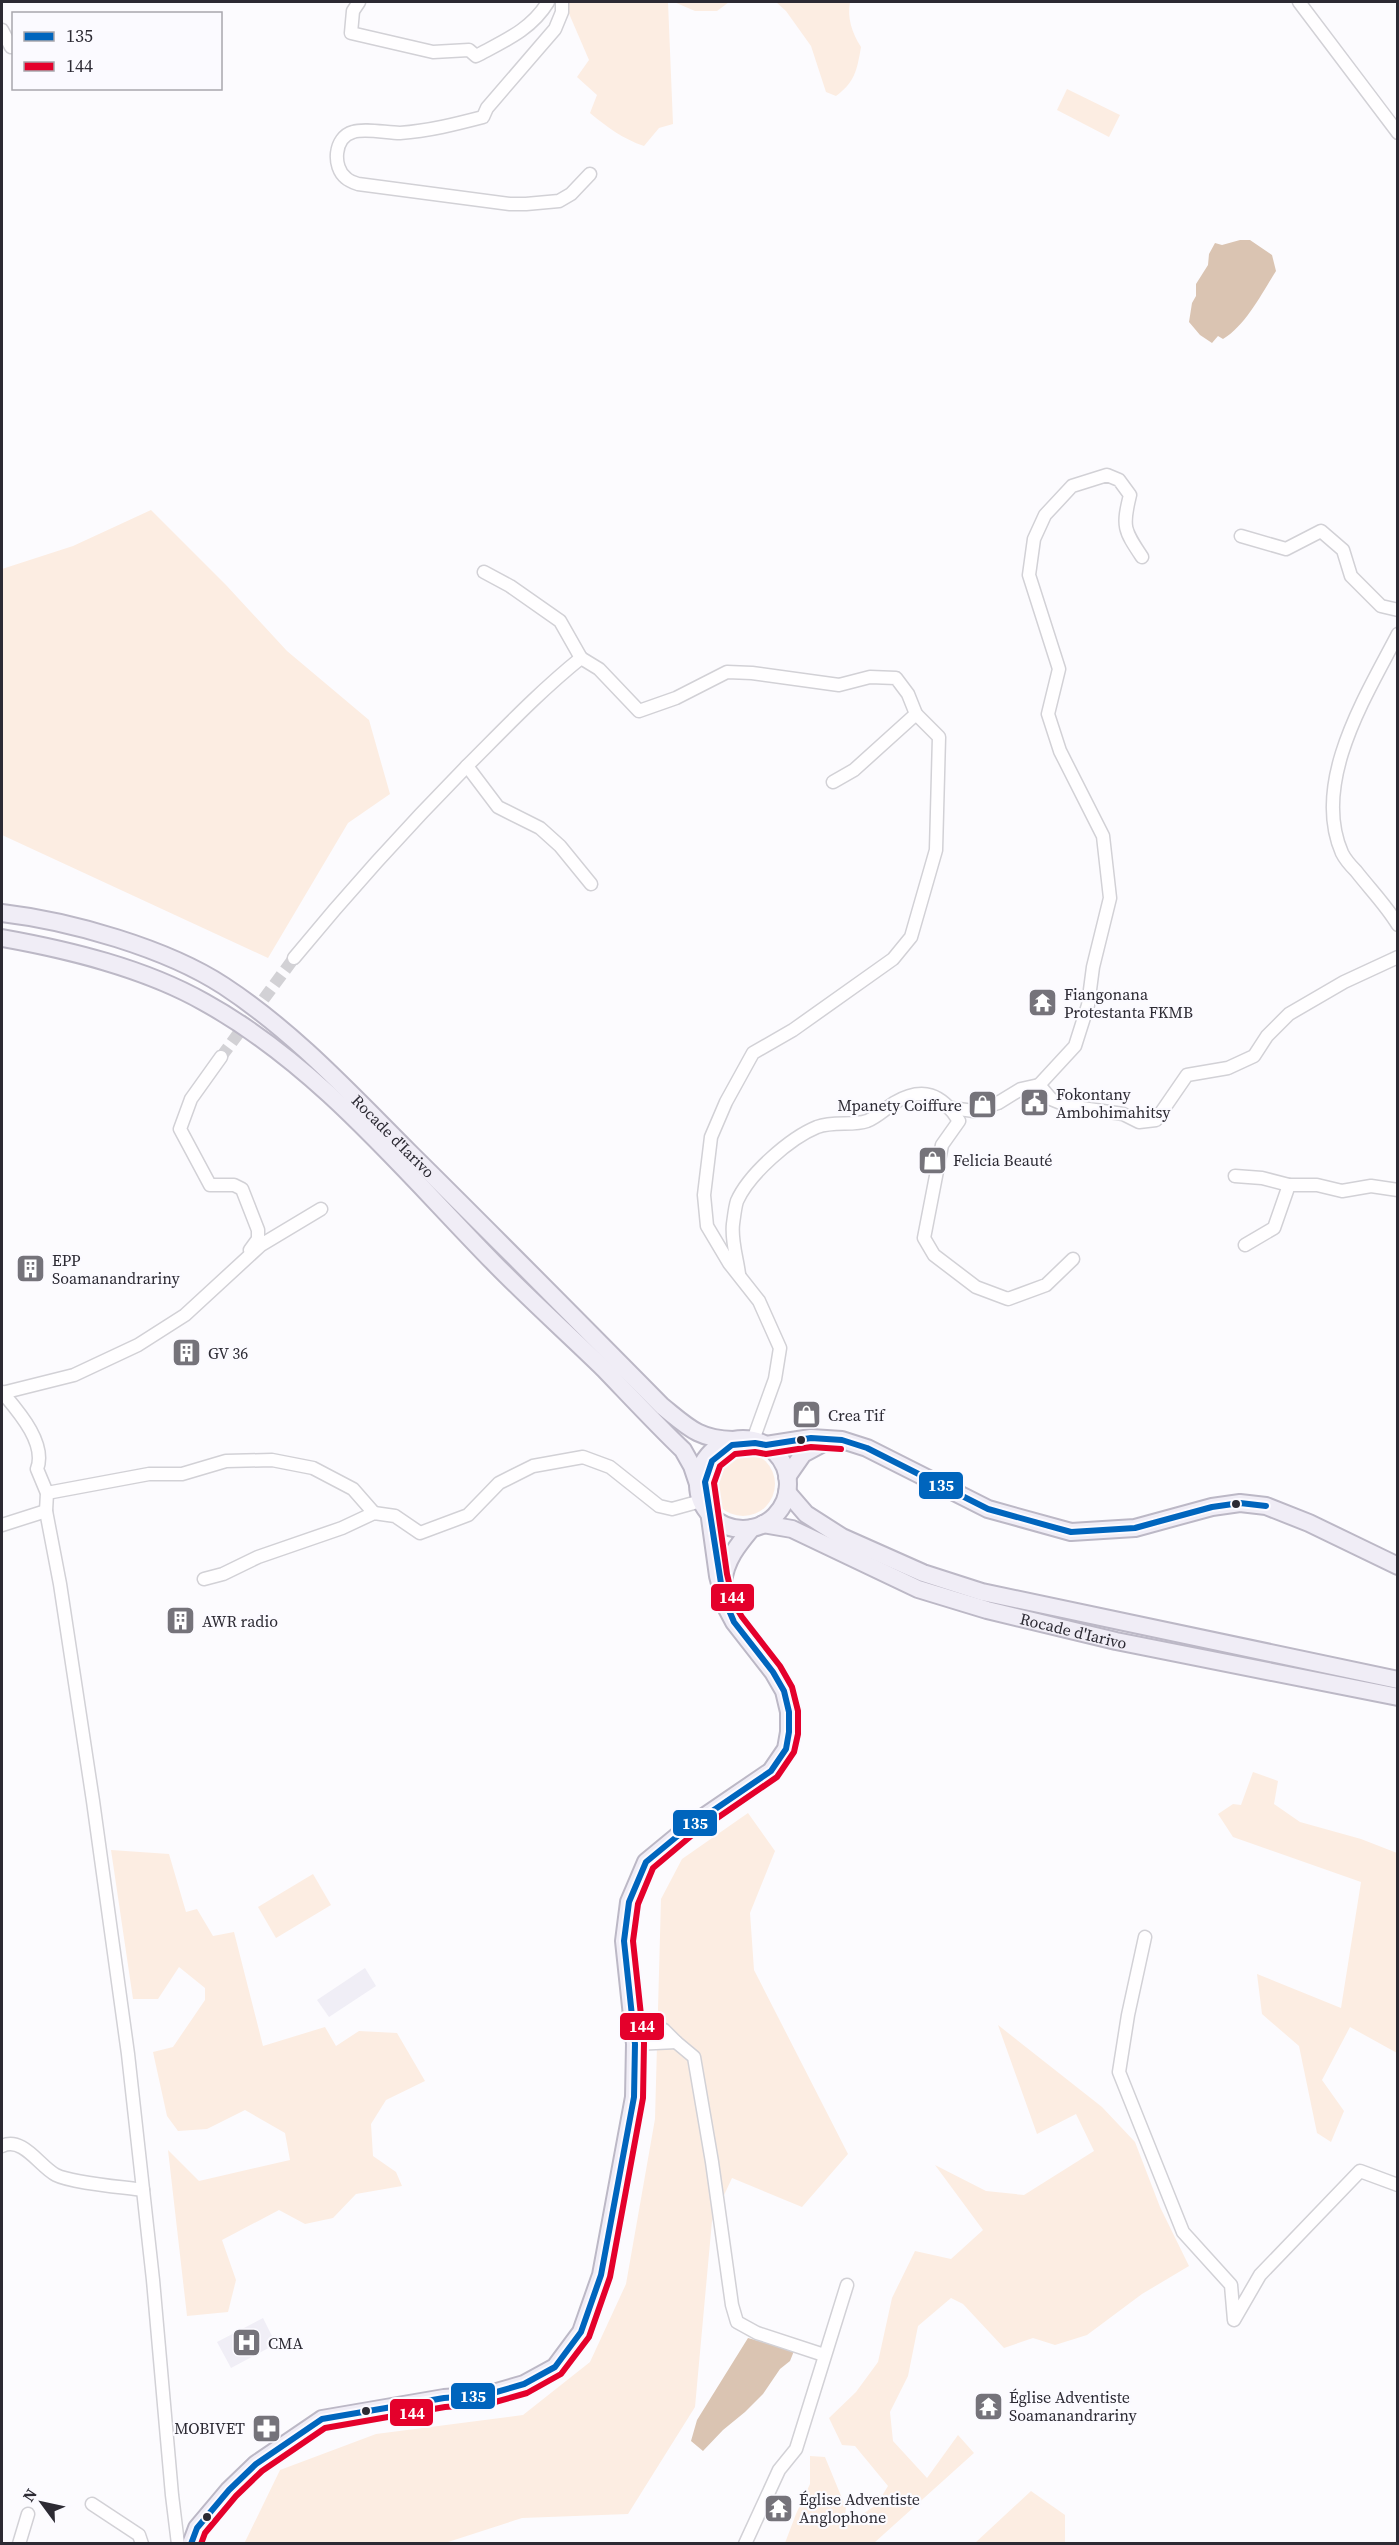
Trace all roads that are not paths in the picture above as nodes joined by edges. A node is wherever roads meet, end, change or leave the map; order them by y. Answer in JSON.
{"nodes":[{"id":1,"x":359,"y":2,"type":"edge"},
{"id":2,"x":548,"y":2,"type":"edge"},
{"id":3,"x":562,"y":2,"type":"edge"},
{"id":4,"x":1299,"y":2,"type":"edge"},
{"id":5,"x":2,"y":30,"type":"edge"},
{"id":6,"x":11,"y":47,"type":"dead end"},
{"id":7,"x":1398,"y":133,"type":"edge"},
{"id":8,"x":590,"y":174,"type":"dead end"},
{"id":9,"x":1241,"y":536,"type":"dead end"},
{"id":10,"x":1142,"y":557,"type":"dead end"},
{"id":11,"x":484,"y":572,"type":"dead end"},
{"id":12,"x":1398,"y":610,"type":"edge"},
{"id":13,"x":1398,"y":634,"type":"edge"},
{"id":14,"x":581,"y":658,"type":"junction"},
{"id":15,"x":916,"y":714,"type":"junction"},
{"id":16,"x":467,"y":766,"type":"junction"},
{"id":17,"x":833,"y":782,"type":"dead end"},
{"id":18,"x":591,"y":884,"type":"dead end"},
{"id":19,"x":2,"y":913,"type":"edge"},
{"id":20,"x":1398,"y":926,"type":"edge"},
{"id":21,"x":2,"y":938,"type":"edge"},
{"id":22,"x":1398,"y":957,"type":"edge"},
{"id":23,"x":294,"y":958,"type":"tunnel mouth"},
{"id":24,"x":221,"y":1057,"type":"tunnel mouth"},
{"id":25,"x":1040,"y":1085,"type":"junction"},
{"id":26,"x":951,"y":1108,"type":"junction"},
{"id":27,"x":1235,"y":1176,"type":"dead end"},
{"id":28,"x":1289,"y":1185,"type":"junction"},
{"id":29,"x":1398,"y":1190,"type":"edge"},
{"id":30,"x":321,"y":1209,"type":"dead end"},
{"id":31,"x":1245,"y":1245,"type":"dead end"},
{"id":32,"x":1073,"y":1259,"type":"dead end"},
{"id":33,"x":243,"y":1261,"type":"junction"},
{"id":34,"x":739,"y":1275,"type":"junction"},
{"id":35,"x":2,"y":1392,"type":"edge"},
{"id":36,"x":733,"y":1440,"type":"junction"},
{"id":37,"x":830,"y":1440,"type":"junction"},
{"id":38,"x":759,"y":1443,"type":"junction"},
{"id":39,"x":787,"y":1484,"type":"junction"},
{"id":40,"x":47,"y":1493,"type":"junction"},
{"id":41,"x":703,"y":1500,"type":"junction"},
{"id":42,"x":46,"y":1511,"type":"junction"},
{"id":43,"x":374,"y":1513,"type":"junction"},
{"id":44,"x":2,"y":1525,"type":"edge"},
{"id":45,"x":757,"y":1526,"type":"junction"},
{"id":46,"x":1398,"y":1566,"type":"edge"},
{"id":47,"x":204,"y":1579,"type":"dead end"},
{"id":48,"x":722,"y":1589,"type":"junction"},
{"id":49,"x":1398,"y":1680,"type":"edge"},
{"id":50,"x":1398,"y":1697,"type":"edge"},
{"id":51,"x":1145,"y":1937,"type":"dead end"},
{"id":52,"x":633,"y":2014,"type":"junction"},
{"id":53,"x":675,"y":2042,"type":"junction"},
{"id":54,"x":635,"y":2044,"type":"junction"},
{"id":55,"x":2,"y":2146,"type":"edge"},
{"id":56,"x":1398,"y":2184,"type":"edge"},
{"id":57,"x":143,"y":2190,"type":"junction"},
{"id":58,"x":847,"y":2285,"type":"dead end"},
{"id":59,"x":824,"y":2355,"type":"junction"},
{"id":60,"x":92,"y":2504,"type":"dead end"},
{"id":61,"x":28,"y":2514,"type":"dead end"},
{"id":62,"x":19,"y":2544,"type":"edge"},
{"id":63,"x":142,"y":2544,"type":"edge"},
{"id":64,"x":178,"y":2544,"type":"edge"},
{"id":65,"x":191,"y":2544,"type":"edge"},
{"id":66,"x":745,"y":2544,"type":"edge"}],
"edges":[{"from":1,"to":2,"type":"street"},
{"from":3,"to":8,"type":"street"},
{"from":4,"to":7,"type":"street"},
{"from":5,"to":6,"type":"street"},
{"from":9,"to":12,"type":"street"},
{"from":10,"to":25,"type":"street"},
{"from":11,"to":14,"type":"street"},
{"from":13,"to":20,"type":"street"},
{"from":14,"to":15,"type":"street"},
{"from":14,"to":16,"type":"street"},
{"from":15,"to":17,"type":"street"},
{"from":15,"to":34,"type":"street"},
{"from":16,"to":18,"type":"street"},
{"from":16,"to":23,"type":"street"},
{"from":19,"to":36,"type":"main road","name":"Rocade d'Iarivo"},
{"from":21,"to":41,"type":"main road","name":"Rocade d'Iarivo"},
{"from":22,"to":25,"type":"street"},
{"from":24,"to":33,"type":"street"},
{"from":25,"to":26,"type":"street"},
{"from":26,"to":32,"type":"street"},
{"from":26,"to":34,"type":"street"},
{"from":27,"to":28,"type":"street"},
{"from":28,"to":29,"type":"street"},
{"from":28,"to":31,"type":"street"},
{"from":30,"to":33,"type":"street"},
{"from":33,"to":35,"type":"street"},
{"from":34,"to":38,"type":"street"},
{"from":35,"to":40,"type":"street"},
{"from":36,"to":38,"type":"main road","name":"Rocade d'Iarivo"},
{"from":36,"to":41,"type":"main road"},
{"from":37,"to":38,"type":"main road"},
{"from":37,"to":39,"type":"main road"},
{"from":37,"to":46,"type":"main road"},
{"from":38,"to":39,"type":"main road"},
{"from":38,"to":41,"type":"main road"},
{"from":39,"to":45,"type":"main road"},
{"from":39,"to":49,"type":"main road","name":"Rocade d'Iarivo"},
{"from":40,"to":42,"type":"street"},
{"from":40,"to":43,"type":"street"},
{"from":41,"to":43,"type":"street"},
{"from":41,"to":45,"type":"main road"},
{"from":41,"to":48,"type":"main road"},
{"from":42,"to":44,"type":"street"},
{"from":42,"to":57,"type":"street"},
{"from":43,"to":47,"type":"street"},
{"from":45,"to":48,"type":"main road"},
{"from":45,"to":50,"type":"main road","name":"Rocade d'Iarivo"},
{"from":48,"to":52,"type":"main road"},
{"from":51,"to":56,"type":"street"},
{"from":52,"to":53,"type":"street"},
{"from":52,"to":54,"type":"main road"},
{"from":53,"to":54,"type":"street"},
{"from":53,"to":59,"type":"street"},
{"from":54,"to":65,"type":"main road"},
{"from":55,"to":57,"type":"street"},
{"from":57,"to":64,"type":"street"},
{"from":58,"to":59,"type":"street"},
{"from":59,"to":66,"type":"street"},
{"from":60,"to":63,"type":"street"},
{"from":61,"to":62,"type":"street"}]}
